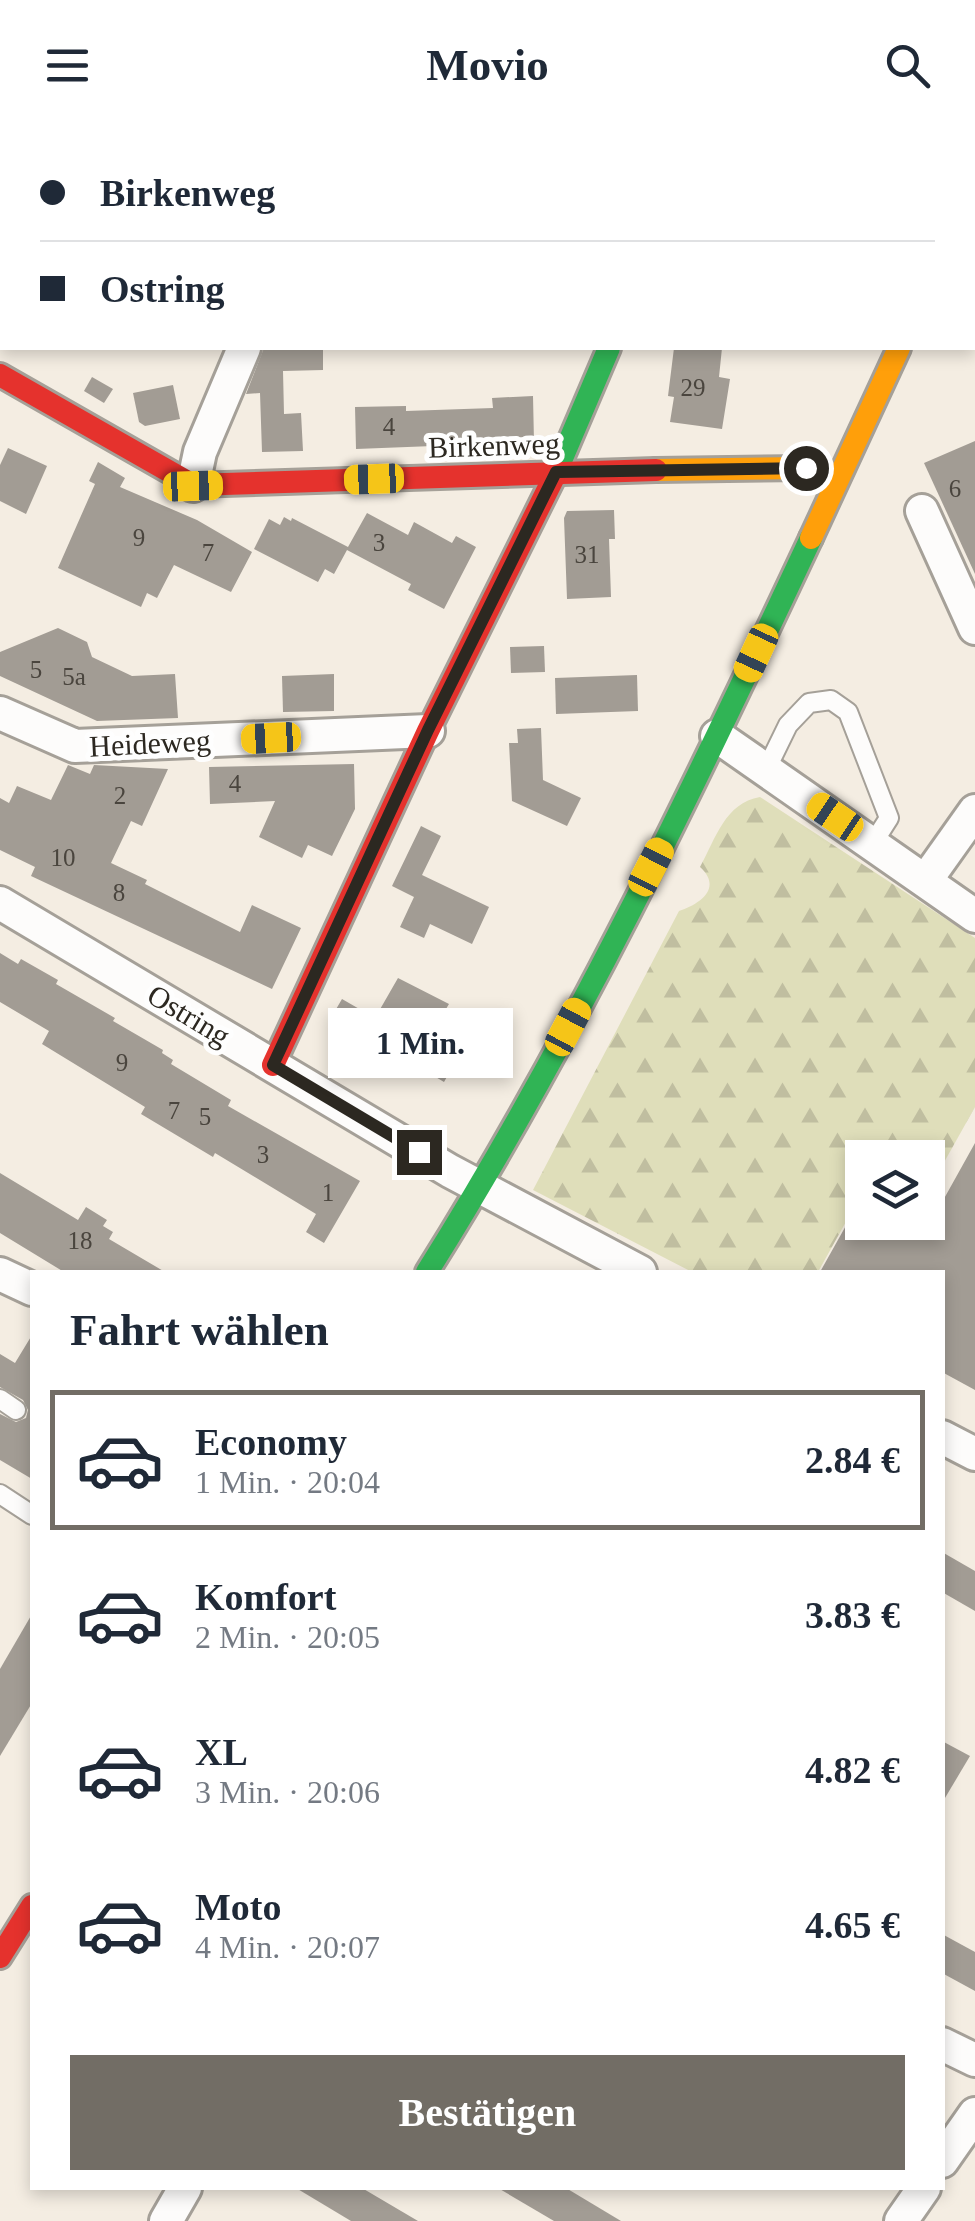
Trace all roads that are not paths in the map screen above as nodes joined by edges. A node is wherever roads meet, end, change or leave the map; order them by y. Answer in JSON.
{"nodes":[{"id":1,"x":243,"y":350,"type":"edge"},
{"id":2,"x":608,"y":350,"type":"edge"},
{"id":3,"x":898,"y":350,"type":"edge"},
{"id":4,"x":0,"y":376,"type":"edge"},
{"id":5,"x":556,"y":472,"type":"junction"},
{"id":6,"x":838,"y":478,"type":"junction"},
{"id":7,"x":193,"y":486,"type":"junction"},
{"id":8,"x":922,"y":511,"type":"dead end"},
{"id":9,"x":975,"y":628,"type":"edge"},
{"id":10,"x":0,"y":712,"type":"edge"},
{"id":11,"x":428,"y":730,"type":"junction"},
{"id":12,"x":717,"y":736,"type":"junction"},
{"id":13,"x":766,"y":770,"type":"junction"},
{"id":14,"x":975,"y":810,"type":"edge"},
{"id":15,"x":873,"y":843,"type":"junction"},
{"id":16,"x":926,"y":880,"type":"junction"},
{"id":17,"x":0,"y":903,"type":"edge"},
{"id":18,"x":975,"y":916,"type":"edge"},
{"id":19,"x":273,"y":1065,"type":"junction"},
{"id":20,"x":480,"y":1188,"type":"junction"},
{"id":21,"x":428,"y":1270,"type":"edge"},
{"id":22,"x":636,"y":1270,"type":"edge"},
{"id":23,"x":945,"y":1439,"type":"edge"},
{"id":24,"x":975,"y":1454,"type":"edge"},
{"id":25,"x":0,"y":1494,"type":"edge"},
{"id":26,"x":30,"y":1514,"type":"edge"},
{"id":27,"x":17,"y":1916,"type":"edge"},
{"id":28,"x":0,"y":1957,"type":"edge"},
{"id":29,"x":945,"y":2045,"type":"edge"},
{"id":30,"x":975,"y":2060,"type":"edge"},
{"id":31,"x":975,"y":2114,"type":"edge"},
{"id":32,"x":945,"y":2157,"type":"edge"},
{"id":33,"x":184,"y":2190,"type":"edge"},
{"id":34,"x":923,"y":2190,"type":"edge"},
{"id":35,"x":166,"y":2221,"type":"edge"},
{"id":36,"x":901,"y":2221,"type":"edge"}],
"edges":[{"from":1,"to":7,"type":"street"},
{"from":2,"to":5,"type":"street"},
{"from":3,"to":6,"type":"street"},
{"from":4,"to":7,"type":"street"},
{"from":5,"to":6,"type":"street","name":"Birkenweg"},
{"from":5,"to":7,"type":"street","name":"Birkenweg"},
{"from":5,"to":11,"type":"street"},
{"from":6,"to":12,"type":"street"},
{"from":8,"to":9,"type":"street"},
{"from":10,"to":11,"type":"street","name":"Heideweg"},
{"from":11,"to":19,"type":"street"},
{"from":12,"to":13,"type":"street"},
{"from":12,"to":20,"type":"street"},
{"from":13,"to":15,"type":"street"},
{"from":13,"to":15,"type":"lane"},
{"from":14,"to":16,"type":"street"},
{"from":15,"to":16,"type":"street"},
{"from":16,"to":18,"type":"street"},
{"from":17,"to":19,"type":"street","name":"Ostring"},
{"from":19,"to":20,"type":"street","name":"Ostring"},
{"from":20,"to":21,"type":"street"},
{"from":20,"to":22,"type":"street","name":"Ostring"},
{"from":23,"to":24,"type":"street"},
{"from":25,"to":26,"type":"lane"},
{"from":27,"to":28,"type":"street"},
{"from":29,"to":30,"type":"street"},
{"from":31,"to":32,"type":"street"},
{"from":33,"to":35,"type":"street"},
{"from":34,"to":36,"type":"street"}]}
